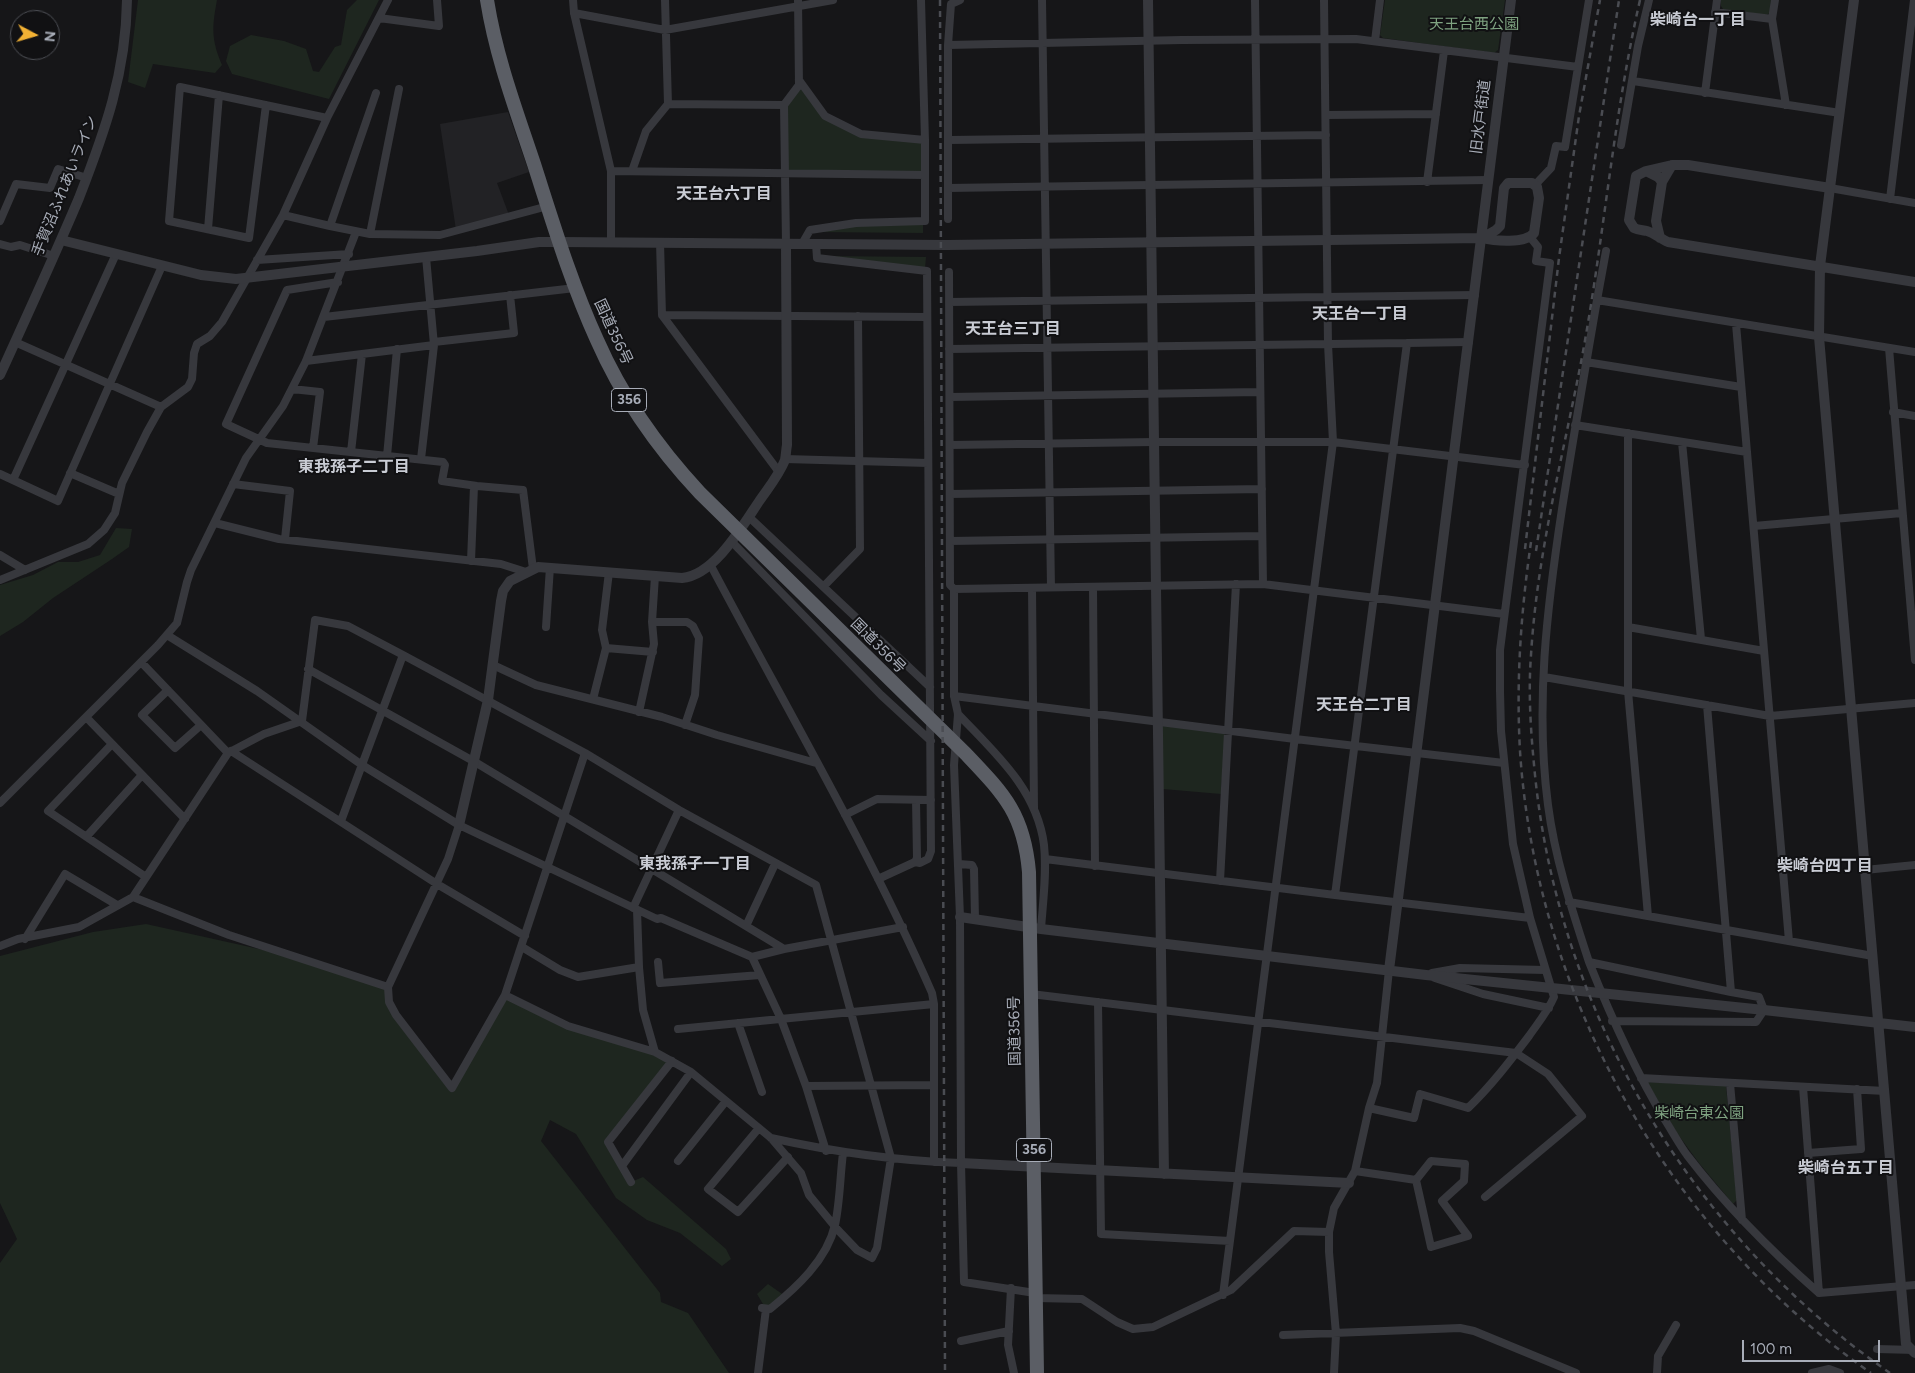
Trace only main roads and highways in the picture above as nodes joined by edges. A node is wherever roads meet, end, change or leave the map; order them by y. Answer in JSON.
{"nodes":[{"id":1,"x":487,"y":0,"type":"edge"},
{"id":2,"x":1037,"y":1373,"type":"edge"}],
"edges":[{"from":1,"to":2,"type":"highway","name":"国道356号","number":"356"}]}
